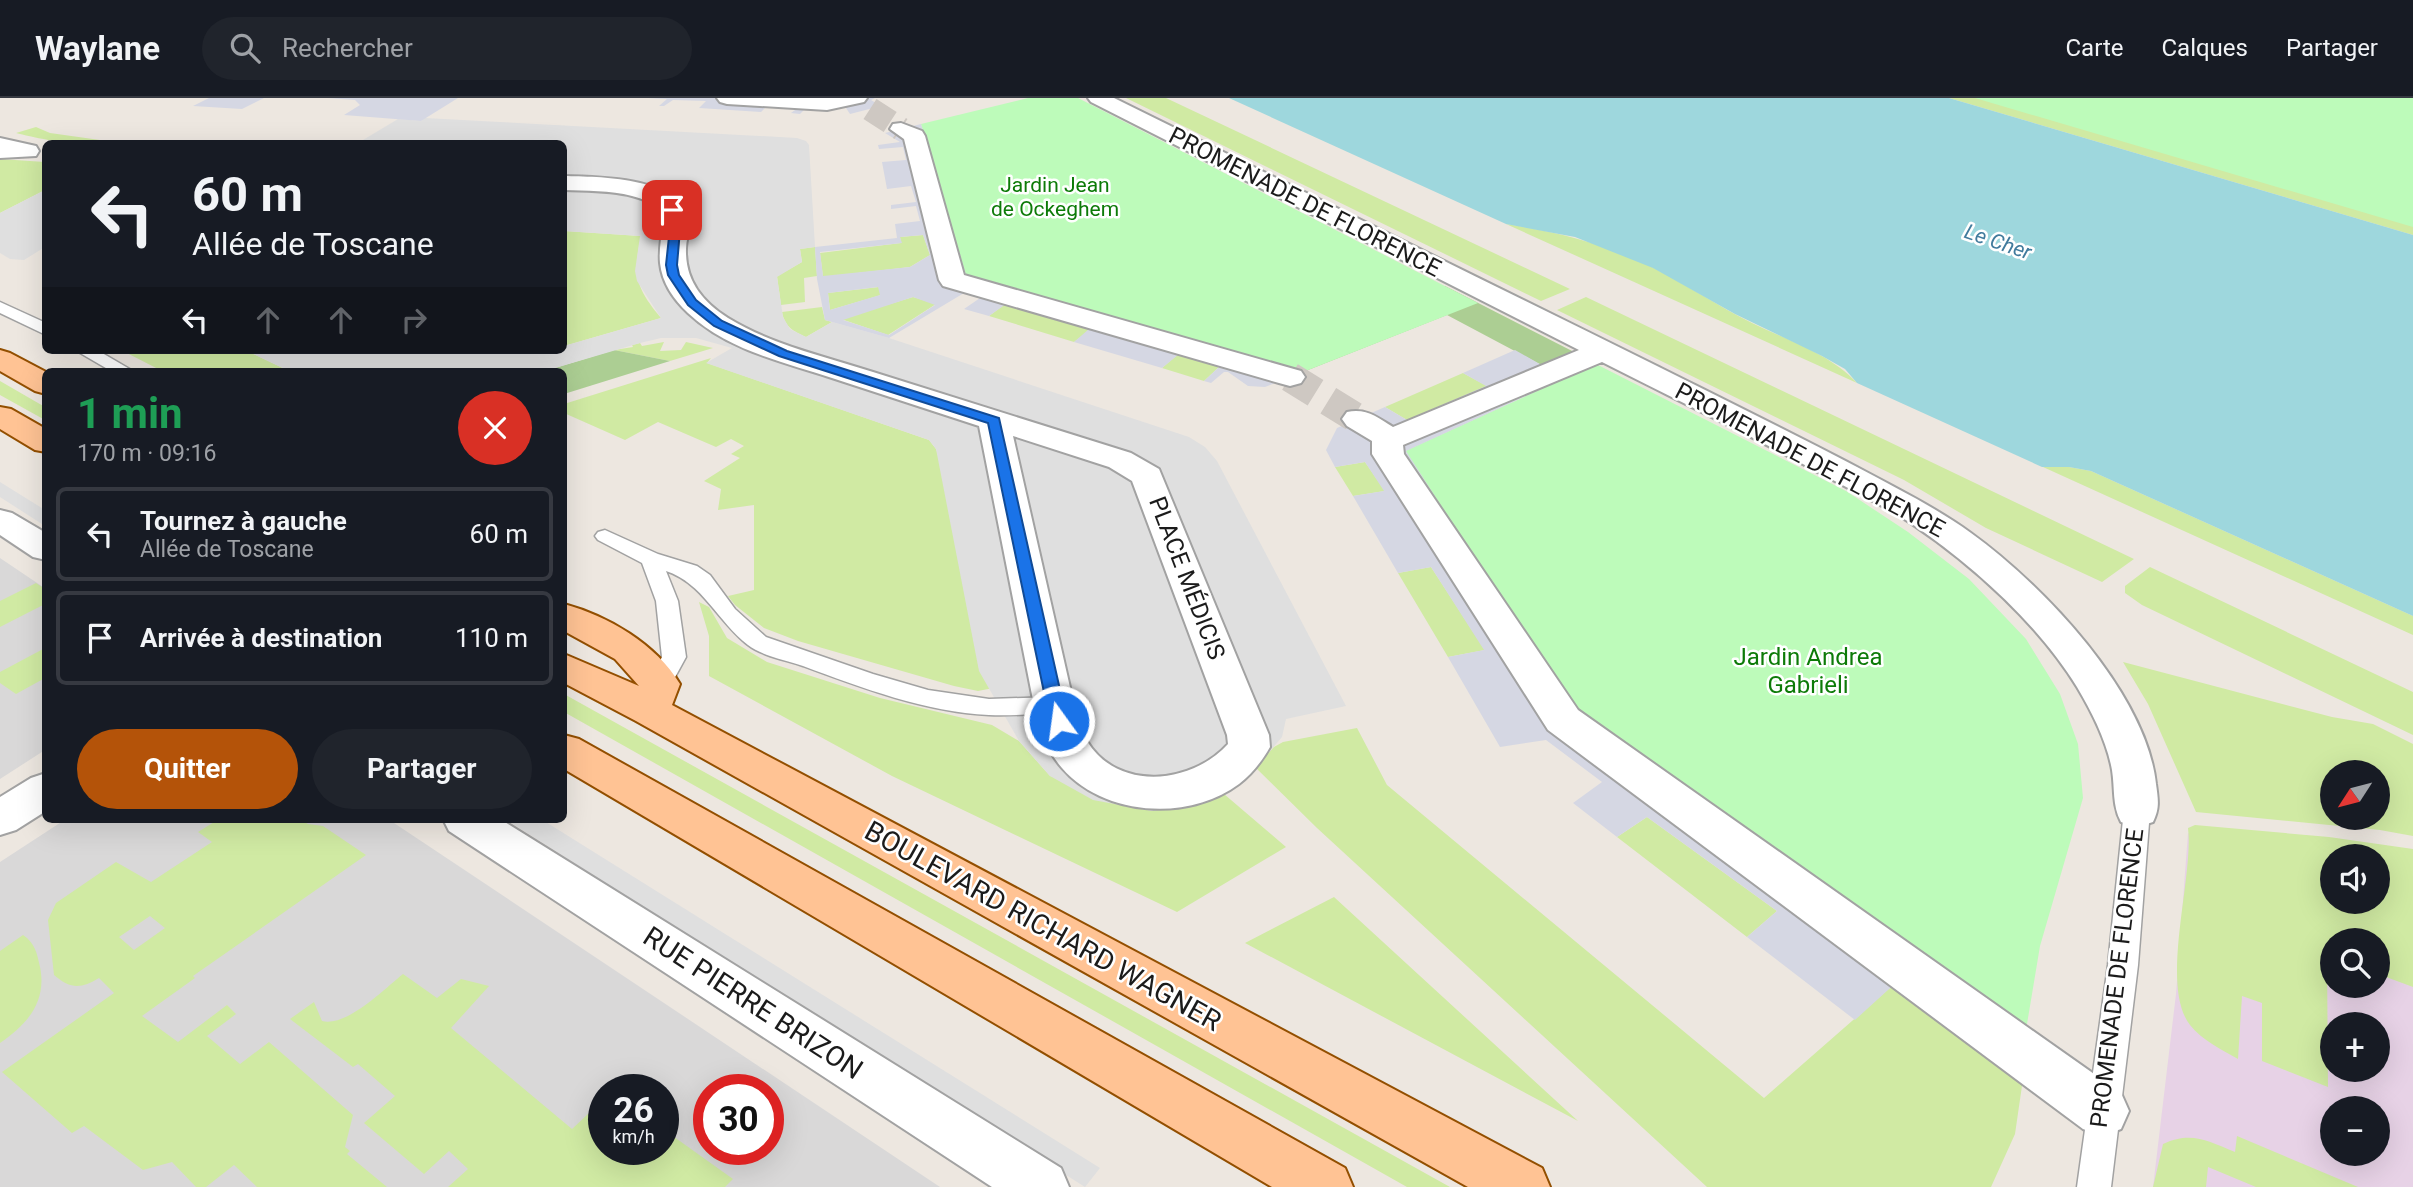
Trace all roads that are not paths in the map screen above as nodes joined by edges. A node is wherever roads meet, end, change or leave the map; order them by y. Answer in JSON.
{"nodes":[{"id":1,"x":727,"y":98,"type":"edge"},
{"id":2,"x":1098,"y":98,"type":"edge"},
{"id":3,"x":860,"y":102,"type":"tunnel mouth"},
{"id":4,"x":901,"y":129,"type":"tunnel mouth"},
{"id":5,"x":0,"y":145,"type":"edge"},
{"id":6,"x":0,"y":151,"type":"edge"},
{"id":7,"x":37,"y":151,"type":"edge"},
{"id":8,"x":567,"y":183,"type":"edge"},
{"id":9,"x":0,"y":307,"type":"edge"},
{"id":10,"x":42,"y":328,"type":"edge"},
{"id":11,"x":1602,"y":351,"type":"junction"},
{"id":12,"x":92,"y":354,"type":"edge"},
{"id":13,"x":0,"y":359,"type":"edge"},
{"id":14,"x":118,"y":368,"type":"edge"},
{"id":15,"x":1290,"y":377,"type":"tunnel mouth"},
{"id":16,"x":42,"y":382,"type":"edge"},
{"id":17,"x":0,"y":416,"type":"edge"},
{"id":18,"x":994,"y":420,"type":"junction"},
{"id":19,"x":42,"y":441,"type":"edge"},
{"id":20,"x":0,"y":520,"type":"edge"},
{"id":21,"x":605,"y":536,"type":"dead end"},
{"id":22,"x":42,"y":546,"type":"edge"},
{"id":23,"x":651,"y":559,"type":"junction"},
{"id":24,"x":567,"y":617,"type":"edge"},
{"id":25,"x":567,"y":668,"type":"edge"},
{"id":26,"x":655,"y":697,"type":"junction"},
{"id":27,"x":1054,"y":705,"type":"junction"},
{"id":28,"x":567,"y":752,"type":"edge"},
{"id":29,"x":42,"y":792,"type":"edge"},
{"id":30,"x":2137,"y":810,"type":"joint"},
{"id":31,"x":0,"y":818,"type":"edge"},
{"id":32,"x":471,"y":823,"type":"edge"},
{"id":33,"x":2102,"y":1111,"type":"junction"},
{"id":34,"x":1041,"y":1187,"type":"edge"},
{"id":35,"x":1325,"y":1187,"type":"edge"},
{"id":36,"x":1522,"y":1187,"type":"edge"},
{"id":37,"x":2094,"y":1187,"type":"edge"}],
"edges":[{"from":1,"to":3,"type":"street"},
{"from":2,"to":11,"type":"street","name":"PROMENADE DE FLORENCE"},
{"from":4,"to":15,"type":"street"},
{"from":5,"to":7,"type":"street"},
{"from":6,"to":7,"type":"street"},
{"from":8,"to":18,"type":"street"},
{"from":9,"to":10,"type":"lane"},
{"from":11,"to":30,"type":"street","name":"PROMENADE DE FLORENCE"},
{"from":11,"to":33,"type":"street"},
{"from":12,"to":14,"type":"lane"},
{"from":13,"to":16,"type":"main road"},
{"from":17,"to":19,"type":"main road"},
{"from":18,"to":27,"type":"street","name":"PLACE MÉDICIS"},
{"from":18,"to":27,"type":"street","name":"PLACE MÉDICIS"},
{"from":20,"to":22,"type":"street"},
{"from":21,"to":23,"type":"lane"},
{"from":23,"to":26,"type":"lane"},
{"from":23,"to":27,"type":"lane"},
{"from":24,"to":26,"type":"main road"},
{"from":25,"to":26,"type":"main road","name":"BOULEVARD RICHARD WAGNER"},
{"from":26,"to":36,"type":"main road","name":"BOULEVARD RICHARD WAGNER"},
{"from":28,"to":35,"type":"main road"},
{"from":29,"to":31,"type":"street"},
{"from":30,"to":33,"type":"lane","name":"PROMENADE DE FLORENCE"},
{"from":32,"to":34,"type":"street","name":"RUE PIERRE BRIZON"},
{"from":33,"to":37,"type":"lane","name":"PROMENADE DE FLORENCE"}]}
